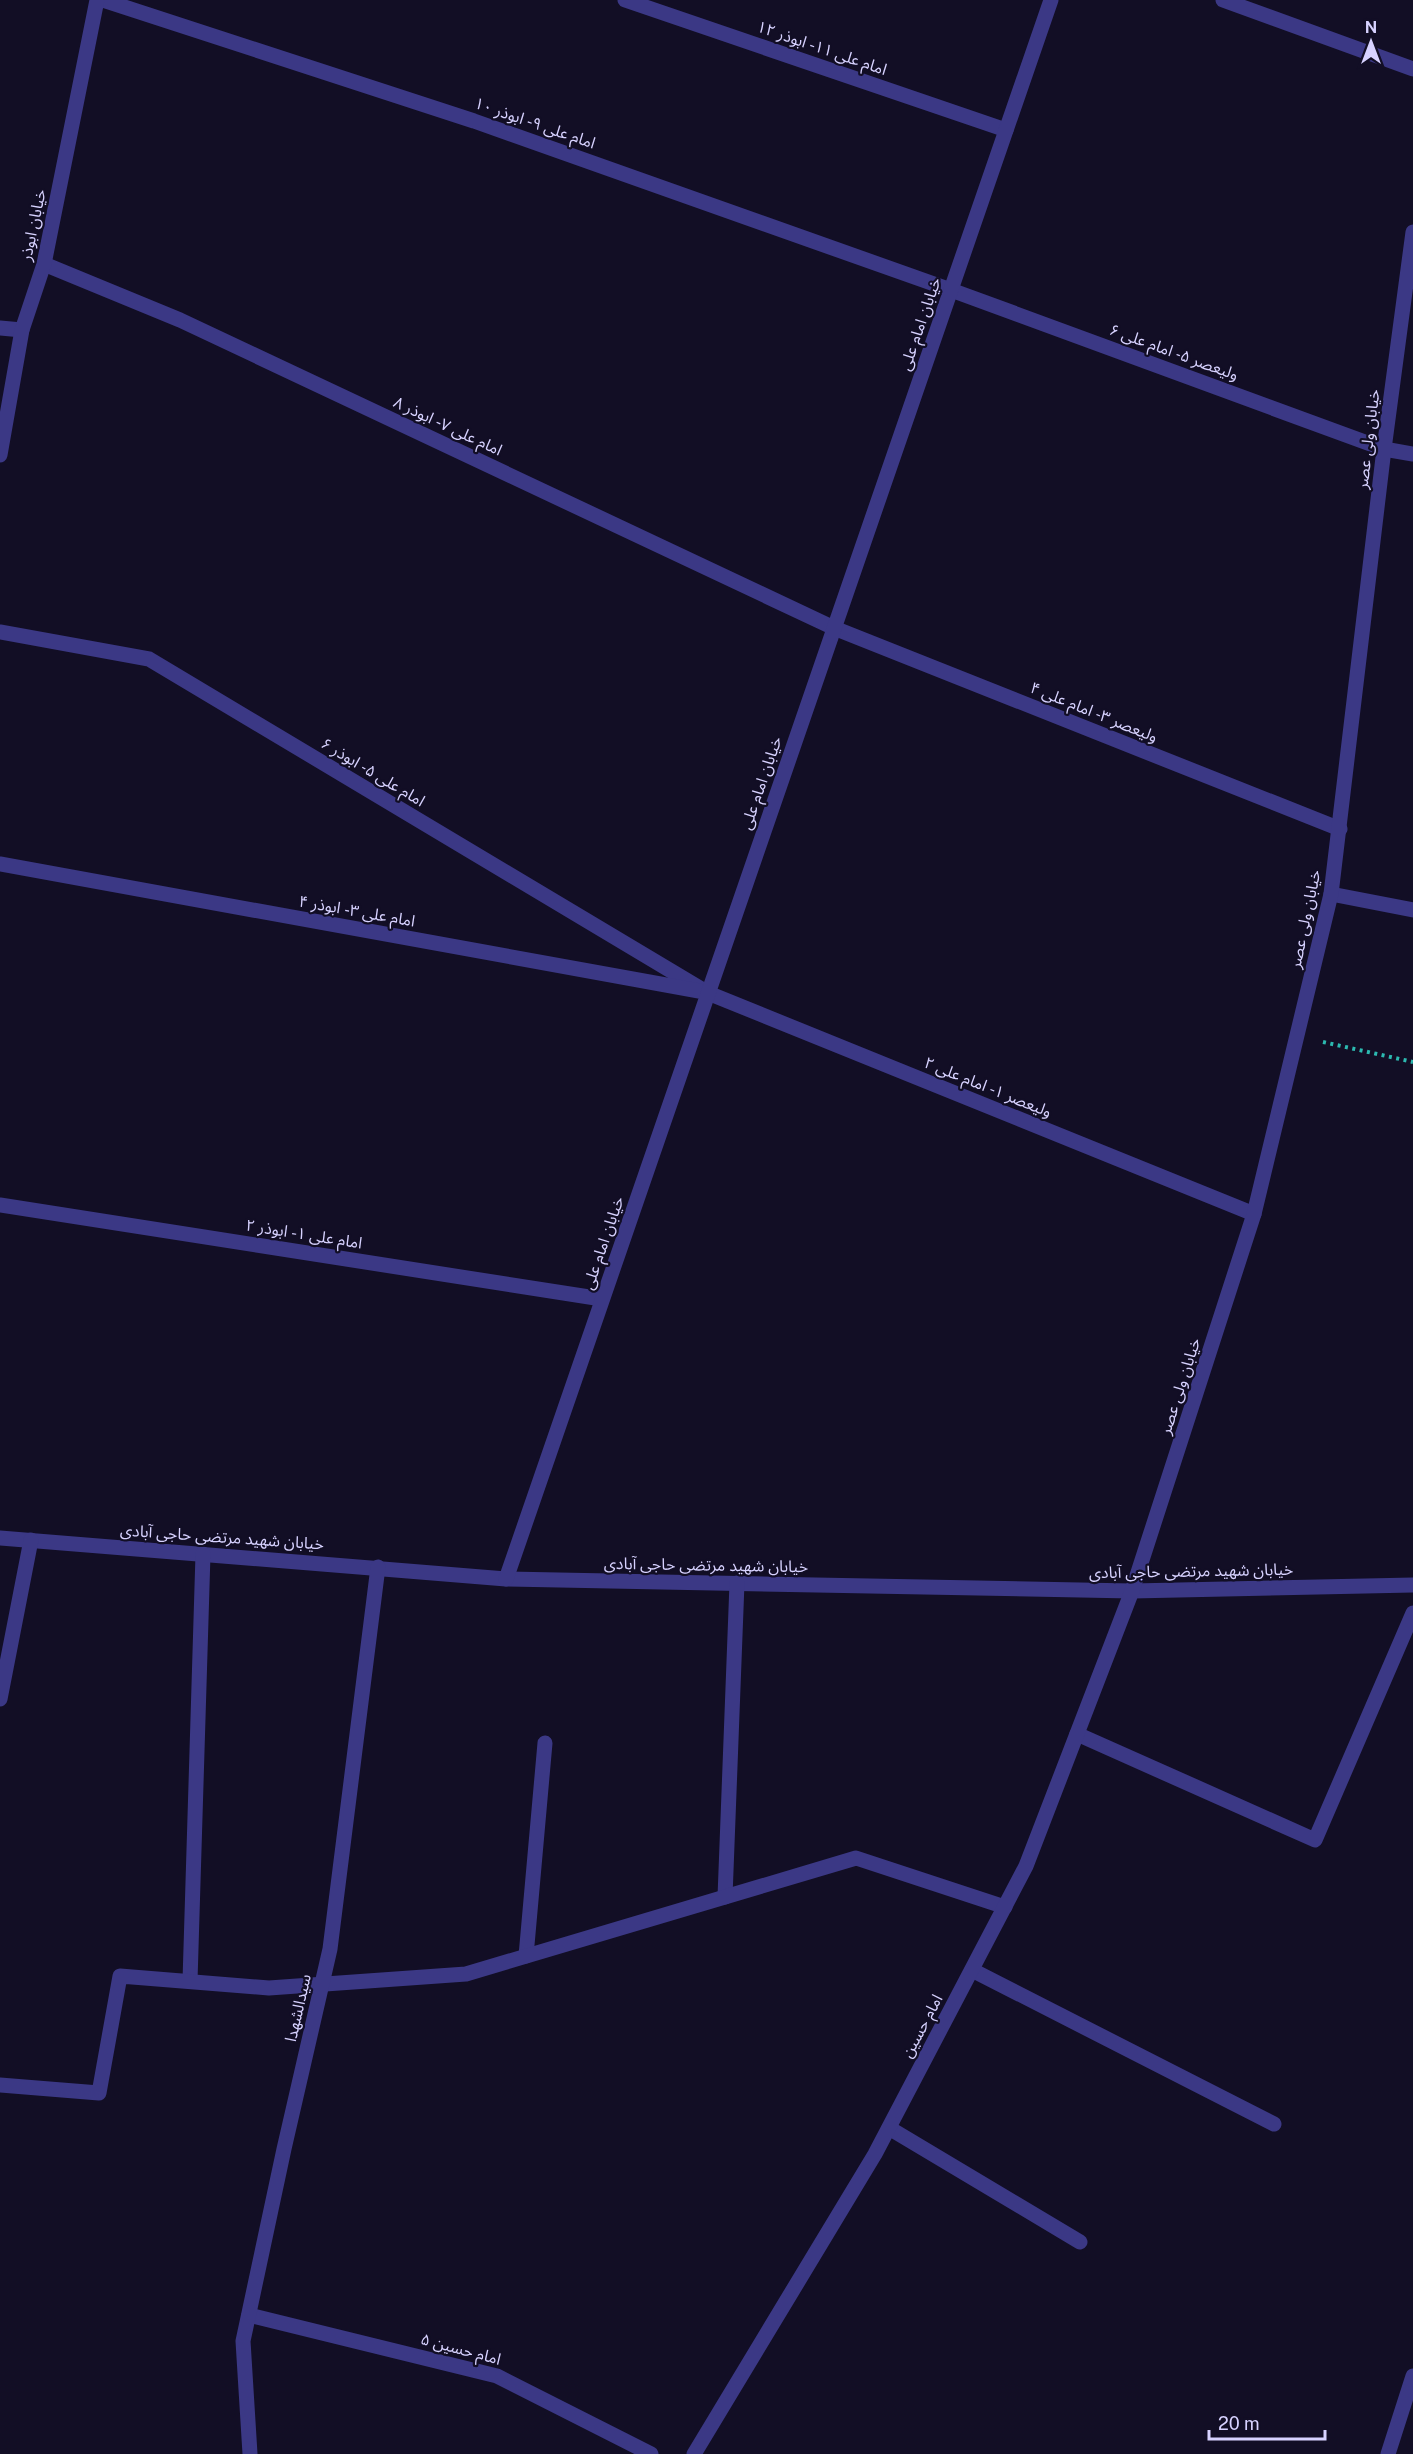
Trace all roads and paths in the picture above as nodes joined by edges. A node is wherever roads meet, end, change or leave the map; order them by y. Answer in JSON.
{"nodes":[{"id":1,"x":97,"y":0,"type":"edge"},
{"id":2,"x":103,"y":0,"type":"edge"},
{"id":3,"x":625,"y":0,"type":"edge"},
{"id":4,"x":1051,"y":0,"type":"edge"},
{"id":5,"x":1223,"y":0,"type":"edge"},
{"id":6,"x":1413,"y":69,"type":"edge"},
{"id":7,"x":1006,"y":130,"type":"junction"},
{"id":8,"x":1413,"y":232,"type":"edge"},
{"id":9,"x":44,"y":264,"type":"junction"},
{"id":10,"x":951,"y":290,"type":"junction"},
{"id":11,"x":0,"y":328,"type":"edge"},
{"id":12,"x":22,"y":330,"type":"junction"},
{"id":13,"x":1384,"y":449,"type":"junction"},
{"id":14,"x":1413,"y":454,"type":"edge"},
{"id":15,"x":0,"y":455,"type":"edge"},
{"id":16,"x":834,"y":628,"type":"junction"},
{"id":17,"x":0,"y":632,"type":"edge"},
{"id":18,"x":1340,"y":829,"type":"junction"},
{"id":19,"x":0,"y":864,"type":"edge"},
{"id":20,"x":1331,"y":894,"type":"junction"},
{"id":21,"x":1413,"y":910,"type":"edge"},
{"id":22,"x":708,"y":993,"type":"junction"},
{"id":23,"x":1297,"y":1036,"type":"junction"},
{"id":24,"x":1413,"y":1062,"type":"edge"},
{"id":25,"x":0,"y":1205,"type":"edge"},
{"id":26,"x":1254,"y":1214,"type":"junction"},
{"id":27,"x":602,"y":1299,"type":"junction"},
{"id":28,"x":0,"y":1538,"type":"edge"},
{"id":29,"x":31,"y":1540,"type":"junction"},
{"id":30,"x":203,"y":1554,"type":"junction"},
{"id":31,"x":378,"y":1567,"type":"junction"},
{"id":32,"x":506,"y":1579,"type":"junction"},
{"id":33,"x":737,"y":1583,"type":"junction"},
{"id":34,"x":1413,"y":1585,"type":"edge"},
{"id":35,"x":1132,"y":1591,"type":"junction"},
{"id":36,"x":1413,"y":1613,"type":"edge"},
{"id":37,"x":0,"y":1700,"type":"edge"},
{"id":38,"x":1077,"y":1734,"type":"junction"},
{"id":39,"x":544,"y":1743,"type":"dead end"},
{"id":40,"x":725,"y":1897,"type":"junction"},
{"id":41,"x":1005,"y":1907,"type":"junction"},
{"id":42,"x":526,"y":1956,"type":"junction"},
{"id":43,"x":972,"y":1970,"type":"junction"},
{"id":44,"x":190,"y":1981,"type":"junction"},
{"id":45,"x":322,"y":1984,"type":"junction"},
{"id":46,"x":0,"y":2085,"type":"edge"},
{"id":47,"x":1274,"y":2124,"type":"dead end"},
{"id":48,"x":889,"y":2128,"type":"junction"},
{"id":49,"x":1080,"y":2242,"type":"dead end"},
{"id":50,"x":249,"y":2315,"type":"junction"},
{"id":51,"x":1413,"y":2376,"type":"edge"},
{"id":52,"x":250,"y":2454,"type":"edge"},
{"id":53,"x":651,"y":2454,"type":"edge"},
{"id":54,"x":694,"y":2454,"type":"edge"},
{"id":55,"x":1388,"y":2454,"type":"edge"}],
"edges":[{"from":1,"to":9,"type":"street","name":"خیابان ابوذر"},
{"from":2,"to":10,"type":"street","name":"امام علی ۹ - ابوذر ۱۰"},
{"from":3,"to":7,"type":"street","name":"امام علی ۱۱ - ابوذر ۱۲"},
{"from":4,"to":7,"type":"street","name":"خیابان امام علی"},
{"from":5,"to":6,"type":"street"},
{"from":7,"to":10,"type":"street","name":"خیابان امام علی"},
{"from":8,"to":13,"type":"street","name":"خیابان ولی عصر"},
{"from":9,"to":12,"type":"street","name":"خیابان ابوذر"},
{"from":9,"to":16,"type":"street","name":"امام علی ۷ - ابوذر ۸"},
{"from":10,"to":13,"type":"street","name":"ولیعصر ۵ - امام علی ۶"},
{"from":10,"to":16,"type":"street","name":"خیابان امام علی"},
{"from":11,"to":12,"type":"street"},
{"from":12,"to":15,"type":"street","name":"خیابان ابوذر"},
{"from":13,"to":14,"type":"street","name":"ولیعصر ۵ - امام علی ۶"},
{"from":13,"to":18,"type":"street","name":"خیابان ولی عصر"},
{"from":16,"to":18,"type":"street","name":"ولیعصر ۳ - امام علی ۴"},
{"from":16,"to":22,"type":"street","name":"خیابان امام علی"},
{"from":17,"to":22,"type":"street","name":"امام علی ۵ - ابوذر ۶"},
{"from":18,"to":20,"type":"street","name":"خیابان ولی عصر"},
{"from":19,"to":22,"type":"street","name":"امام علی ۳ - ابوذر ۴"},
{"from":20,"to":21,"type":"street"},
{"from":20,"to":23,"type":"street","name":"خیابان ولی عصر"},
{"from":22,"to":26,"type":"street","name":"ولیعصر ۱ - امام علی ۲"},
{"from":22,"to":27,"type":"street","name":"خیابان امام علی"},
{"from":23,"to":24,"type":"path"},
{"from":23,"to":26,"type":"street","name":"خیابان ولی عصر"},
{"from":25,"to":27,"type":"street","name":"امام علی ۱ - ابوذر ۲"},
{"from":26,"to":35,"type":"street","name":"خیابان ولی عصر"},
{"from":27,"to":32,"type":"street","name":"خیابان امام علی"},
{"from":28,"to":29,"type":"street","name":"خیابان شهید مرتضی حاجی آبادی"},
{"from":29,"to":30,"type":"street","name":"خیابان شهید مرتضی حاجی آبادی"},
{"from":29,"to":37,"type":"street"},
{"from":30,"to":31,"type":"street","name":"خیابان شهید مرتضی حاجی آبادی"},
{"from":30,"to":44,"type":"street"},
{"from":31,"to":32,"type":"street","name":"خیابان شهید مرتضی حاجی آبادی"},
{"from":31,"to":45,"type":"street","name":"سیدالشهدا"},
{"from":32,"to":33,"type":"street","name":"خیابان شهید مرتضی حاجی آبادی"},
{"from":33,"to":35,"type":"street","name":"خیابان شهید مرتضی حاجی آبادی"},
{"from":33,"to":40,"type":"street"},
{"from":34,"to":35,"type":"street","name":"خیابان شهید مرتضی حاجی آبادی"},
{"from":35,"to":38,"type":"street","name":"امام حسین"},
{"from":36,"to":38,"type":"street"},
{"from":38,"to":41,"type":"street","name":"امام حسین"},
{"from":39,"to":42,"type":"street"},
{"from":40,"to":41,"type":"street"},
{"from":40,"to":42,"type":"street"},
{"from":41,"to":43,"type":"street","name":"امام حسین"},
{"from":42,"to":45,"type":"street"},
{"from":43,"to":47,"type":"street"},
{"from":43,"to":48,"type":"street","name":"امام حسین"},
{"from":44,"to":45,"type":"street"},
{"from":44,"to":46,"type":"street"},
{"from":45,"to":50,"type":"street","name":"سیدالشهدا"},
{"from":48,"to":49,"type":"street"},
{"from":48,"to":54,"type":"street","name":"امام حسین"},
{"from":50,"to":52,"type":"street","name":"سیدالشهدا"},
{"from":50,"to":53,"type":"street","name":"امام حسین ۵"},
{"from":51,"to":55,"type":"street"}]}
